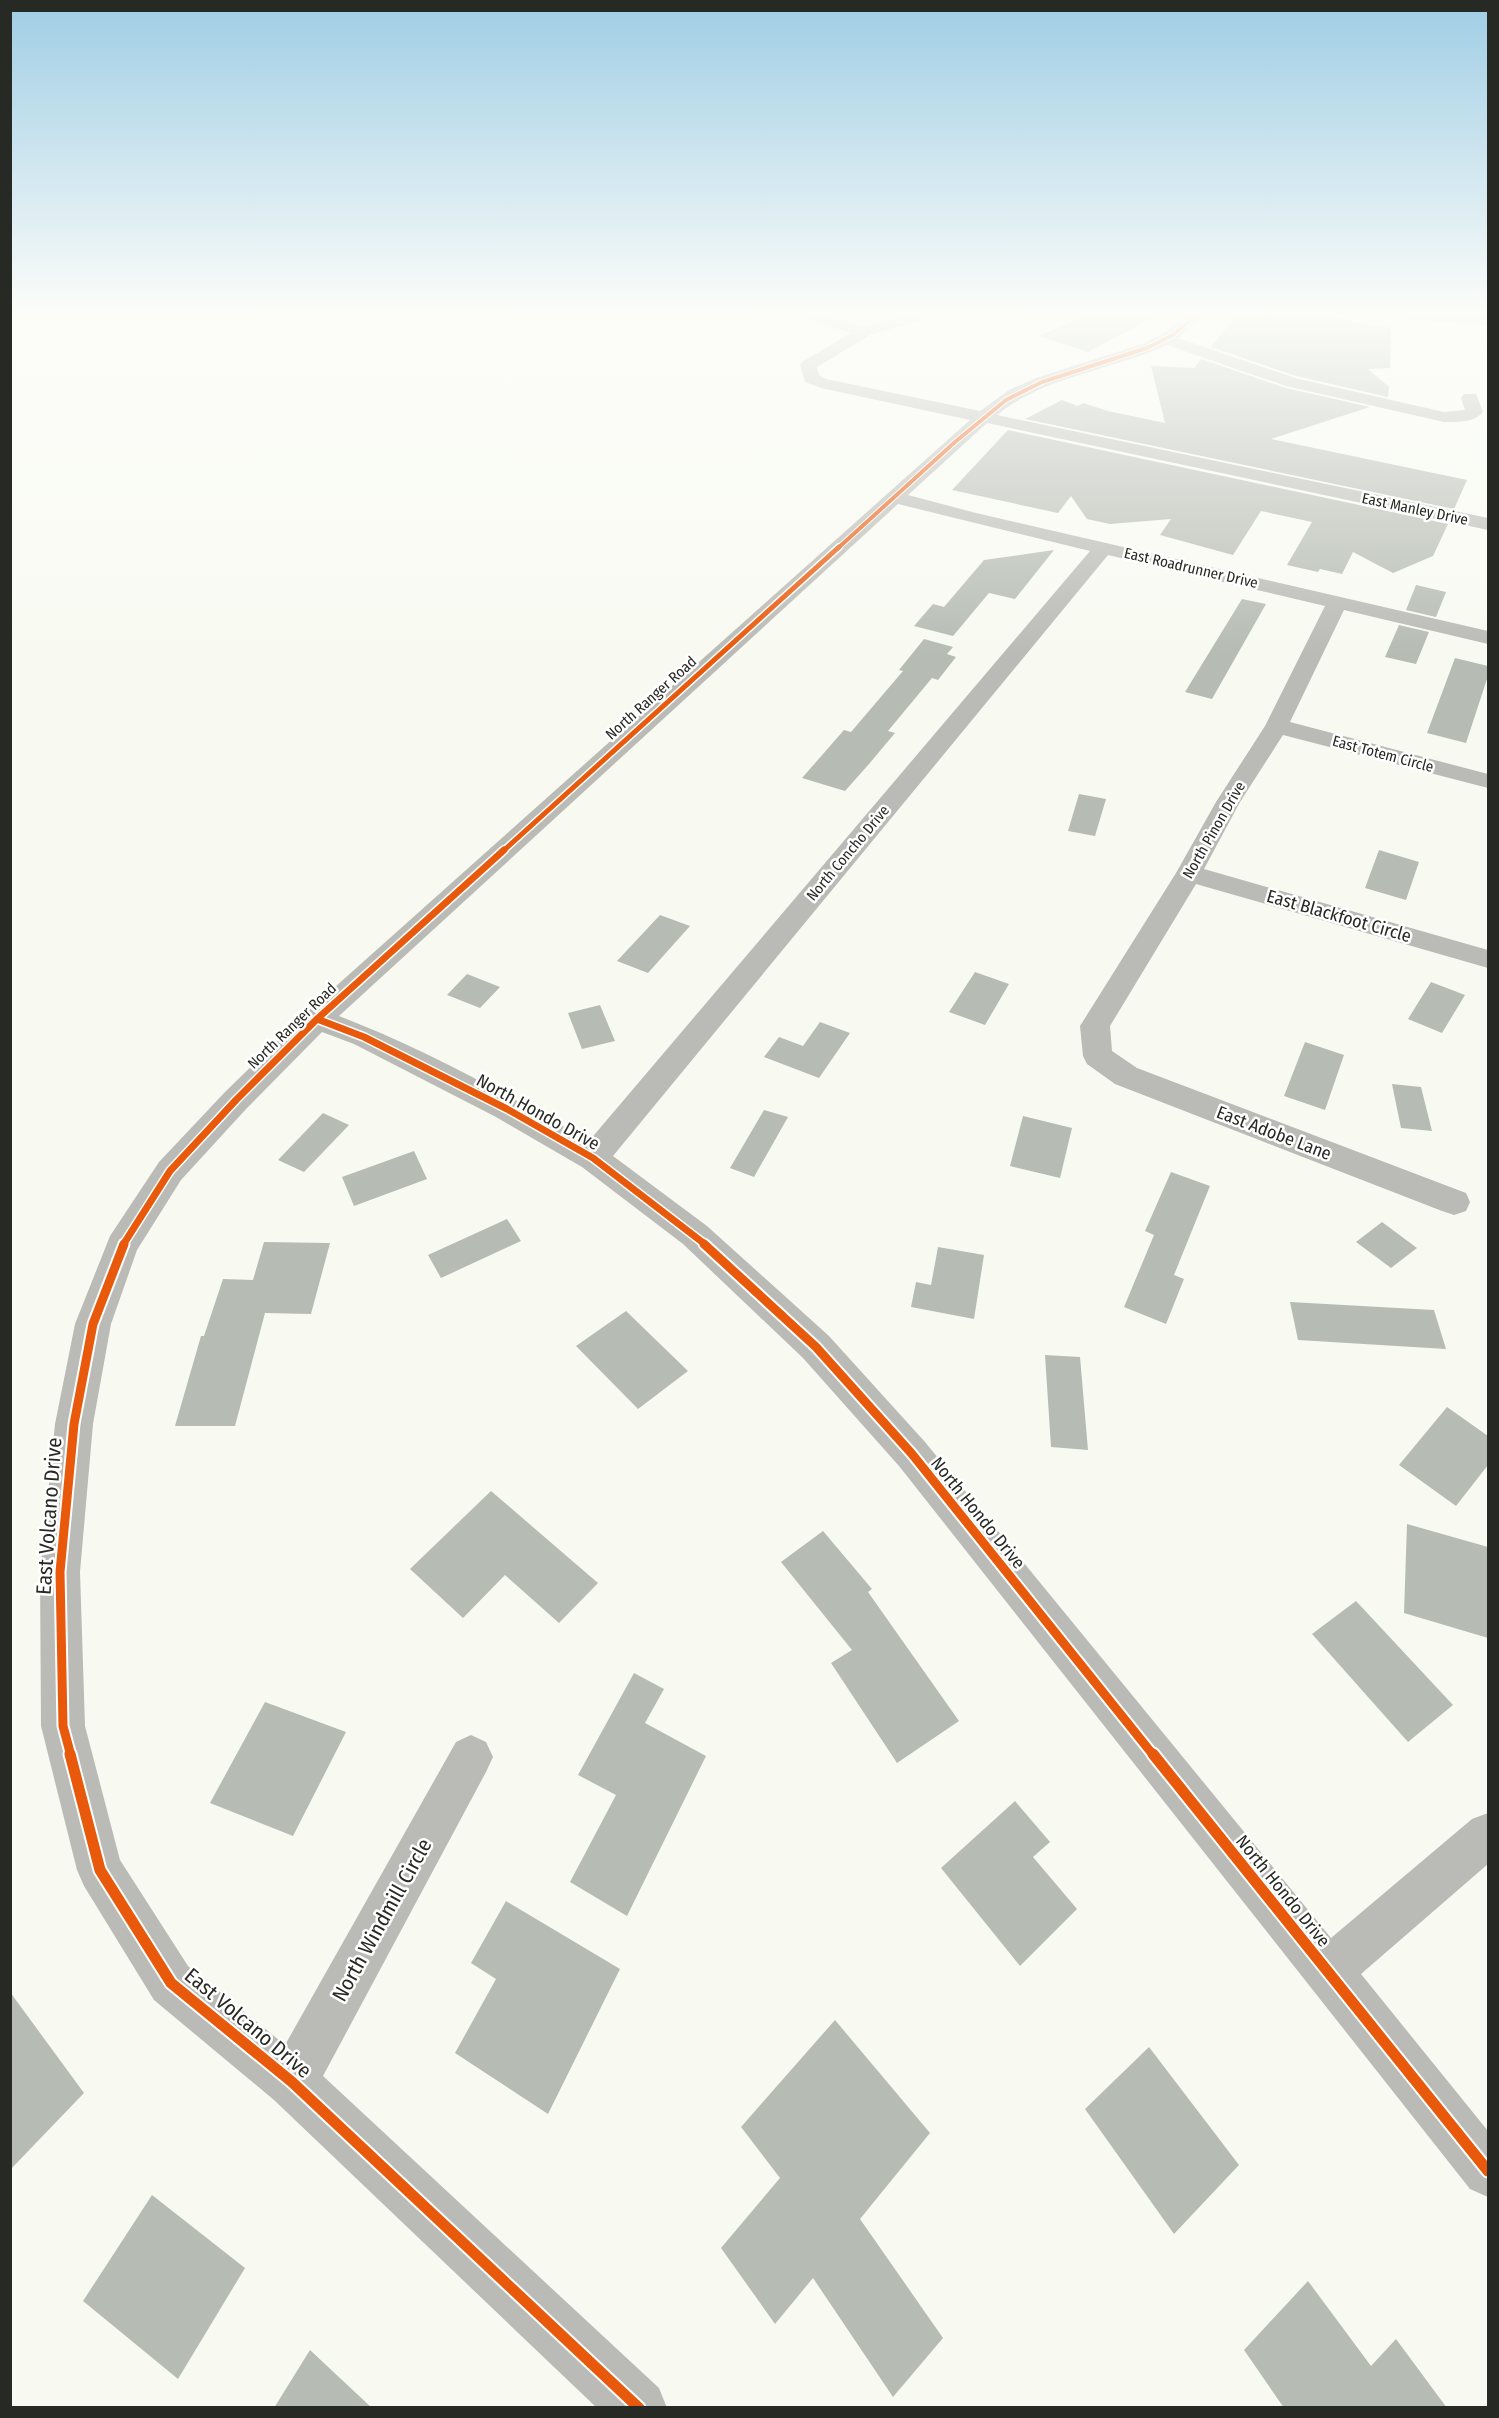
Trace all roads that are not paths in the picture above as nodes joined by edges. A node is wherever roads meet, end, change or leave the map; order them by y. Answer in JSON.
{"nodes":[{"id":1,"x":974,"y":427,"type":"edge"},
{"id":2,"x":1021,"y":427,"type":"edge"},
{"id":3,"x":893,"y":497,"type":"junction"},
{"id":4,"x":1488,"y":524,"type":"edge"},
{"id":5,"x":1103,"y":548,"type":"junction"},
{"id":6,"x":1338,"y":601,"type":"junction"},
{"id":7,"x":1488,"y":637,"type":"edge"},
{"id":8,"x":1277,"y":726,"type":"junction"},
{"id":9,"x":1488,"y":782,"type":"edge"},
{"id":10,"x":1189,"y":873,"type":"junction"},
{"id":11,"x":1488,"y":959,"type":"edge"},
{"id":12,"x":317,"y":1019,"type":"junction"},
{"id":13,"x":1098,"y":1056,"type":"joint"},
{"id":14,"x":593,"y":1158,"type":"junction"},
{"id":15,"x":170,"y":1171,"type":"joint"},
{"id":16,"x":1454,"y":1202,"type":"dead end"},
{"id":17,"x":471,"y":1757,"type":"dead end"},
{"id":18,"x":1488,"y":1835,"type":"edge"},
{"id":19,"x":1329,"y":1971,"type":"junction"},
{"id":20,"x":292,"y":2082,"type":"junction"},
{"id":21,"x":1488,"y":2170,"type":"edge"},
{"id":22,"x":639,"y":2408,"type":"edge"}],
"edges":[{"from":1,"to":3,"type":"street","name":"North Ranger Road"},
{"from":2,"to":4,"type":"street","name":"East Manley Drive"},
{"from":3,"to":5,"type":"street","name":"East Roadrunner Drive"},
{"from":3,"to":12,"type":"street","name":"North Ranger Road"},
{"from":5,"to":6,"type":"street","name":"East Roadrunner Drive"},
{"from":5,"to":14,"type":"street","name":"North Concho Drive"},
{"from":6,"to":7,"type":"street","name":"East Roadrunner Drive"},
{"from":6,"to":8,"type":"street","name":"North Pinon Drive"},
{"from":8,"to":9,"type":"street","name":"East Totem Circle"},
{"from":8,"to":10,"type":"street","name":"North Pinon Drive"},
{"from":10,"to":11,"type":"street","name":"East Blackfoot Circle"},
{"from":10,"to":13,"type":"street","name":"North Pinon Drive"},
{"from":12,"to":14,"type":"street","name":"North Hondo Drive"},
{"from":12,"to":15,"type":"street","name":"North Ranger Road"},
{"from":13,"to":16,"type":"street","name":"East Adobe Lane"},
{"from":14,"to":19,"type":"street","name":"North Hondo Drive"},
{"from":15,"to":20,"type":"street","name":"East Volcano Drive"},
{"from":17,"to":20,"type":"street","name":"North Windmill Circle"},
{"from":18,"to":19,"type":"street"},
{"from":19,"to":21,"type":"street","name":"North Hondo Drive"},
{"from":20,"to":22,"type":"street","name":"East Volcano Drive"}]}
